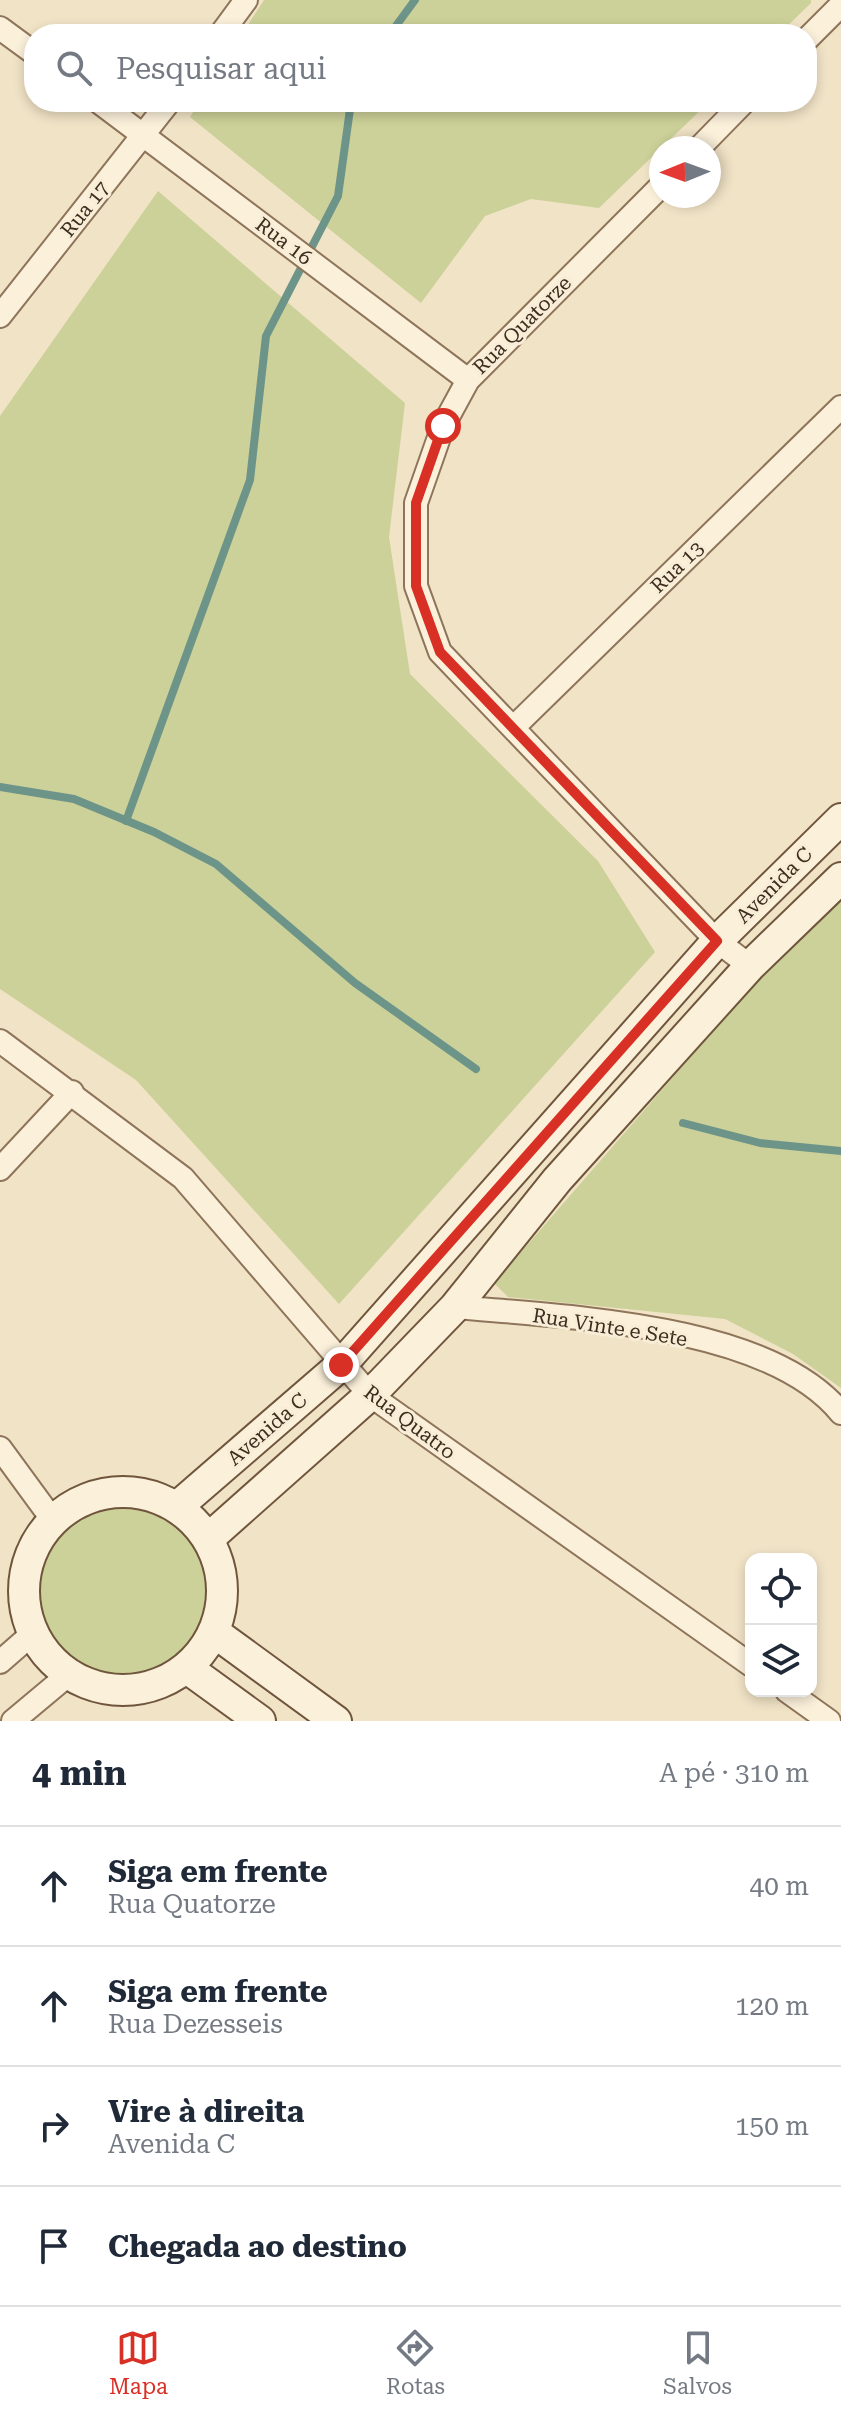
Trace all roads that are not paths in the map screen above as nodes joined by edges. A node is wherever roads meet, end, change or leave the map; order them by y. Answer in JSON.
{"nodes":[{"id":1,"x":246,"y":0,"type":"edge"},
{"id":2,"x":841,"y":5,"type":"edge"},
{"id":3,"x":228,"y":24,"type":"edge"},
{"id":4,"x":0,"y":28,"type":"edge"},
{"id":5,"x":817,"y":29,"type":"edge"},
{"id":6,"x":24,"y":46,"type":"edge"},
{"id":7,"x":113,"y":112,"type":"edge"},
{"id":8,"x":161,"y":112,"type":"edge"},
{"id":9,"x":734,"y":112,"type":"edge"},
{"id":10,"x":144,"y":135,"type":"junction"},
{"id":11,"x":711,"y":136,"type":"edge"},
{"id":12,"x":649,"y":198,"type":"edge"},
{"id":13,"x":0,"y":316,"type":"edge"},
{"id":14,"x":468,"y":380,"type":"junction"},
{"id":15,"x":841,"y":407,"type":"edge"},
{"id":16,"x":514,"y":727,"type":"junction"},
{"id":17,"x":841,"y":819,"type":"edge"},
{"id":18,"x":841,"y":878,"type":"edge"},
{"id":19,"x":717,"y":941,"type":"junction"},
{"id":20,"x":750,"y":966,"type":"junction"},
{"id":21,"x":0,"y":1041,"type":"edge"},
{"id":22,"x":72,"y":1092,"type":"junction"},
{"id":23,"x":0,"y":1169,"type":"edge"},
{"id":24,"x":455,"y":1307,"type":"junction"},
{"id":25,"x":341,"y":1365,"type":"junction"},
{"id":26,"x":370,"y":1395,"type":"junction"},
{"id":27,"x":841,"y":1413,"type":"edge"},
{"id":28,"x":0,"y":1448,"type":"edge"},
{"id":29,"x":177,"y":1507,"type":"junction"},
{"id":30,"x":52,"y":1519,"type":"junction"},
{"id":31,"x":208,"y":1539,"type":"junction"},
{"id":32,"x":214,"y":1632,"type":"junction"},
{"id":33,"x":32,"y":1634,"type":"junction"},
{"id":34,"x":745,"y":1661,"type":"edge"},
{"id":35,"x":0,"y":1662,"type":"edge"},
{"id":36,"x":187,"y":1668,"type":"junction"},
{"id":37,"x":68,"y":1675,"type":"junction"},
{"id":38,"x":795,"y":1697,"type":"edge"},
{"id":39,"x":13,"y":1721,"type":"edge"},
{"id":40,"x":260,"y":1721,"type":"edge"},
{"id":41,"x":336,"y":1721,"type":"edge"},
{"id":42,"x":829,"y":1721,"type":"edge"}],
"edges":[{"from":1,"to":3,"type":"street"},
{"from":2,"to":5,"type":"street"},
{"from":4,"to":6,"type":"street"},
{"from":7,"to":10,"type":"street","name":"Rua 16"},
{"from":8,"to":10,"type":"street","name":"Rua 17"},
{"from":9,"to":11,"type":"street"},
{"from":10,"to":13,"type":"street","name":"Rua 17"},
{"from":10,"to":14,"type":"street","name":"Rua 16"},
{"from":12,"to":14,"type":"street","name":"Rua Quatorze"},
{"from":14,"to":16,"type":"street","name":"Rua Quatorze"},
{"from":15,"to":16,"type":"street","name":"Rua 13"},
{"from":16,"to":19,"type":"street","name":"Rua Quatorze"},
{"from":17,"to":19,"type":"street","name":"Avenida C"},
{"from":18,"to":20,"type":"street","name":"Avenida C"},
{"from":19,"to":20,"type":"street","name":"Rua Quatorze"},
{"from":19,"to":25,"type":"street","name":"Avenida C"},
{"from":20,"to":24,"type":"street","name":"Avenida C"},
{"from":21,"to":22,"type":"street","name":"Rua Quatro"},
{"from":22,"to":23,"type":"street"},
{"from":22,"to":25,"type":"street","name":"Rua Quatro"},
{"from":24,"to":26,"type":"street","name":"Avenida C"},
{"from":24,"to":27,"type":"street","name":"Rua Vinte e Sete"},
{"from":25,"to":26,"type":"street","name":"Rua Quatro"},
{"from":25,"to":29,"type":"street","name":"Avenida C"},
{"from":26,"to":31,"type":"street","name":"Avenida C"},
{"from":26,"to":34,"type":"street","name":"Rua Quatro"},
{"from":28,"to":30,"type":"street"},
{"from":29,"to":30,"type":"street"},
{"from":29,"to":31,"type":"street"},
{"from":30,"to":33,"type":"street"},
{"from":31,"to":32,"type":"street"},
{"from":32,"to":36,"type":"street"},
{"from":32,"to":41,"type":"street"},
{"from":33,"to":35,"type":"street"},
{"from":33,"to":37,"type":"street"},
{"from":36,"to":37,"type":"street"},
{"from":36,"to":40,"type":"street"},
{"from":37,"to":39,"type":"street"},
{"from":38,"to":42,"type":"street"}]}
